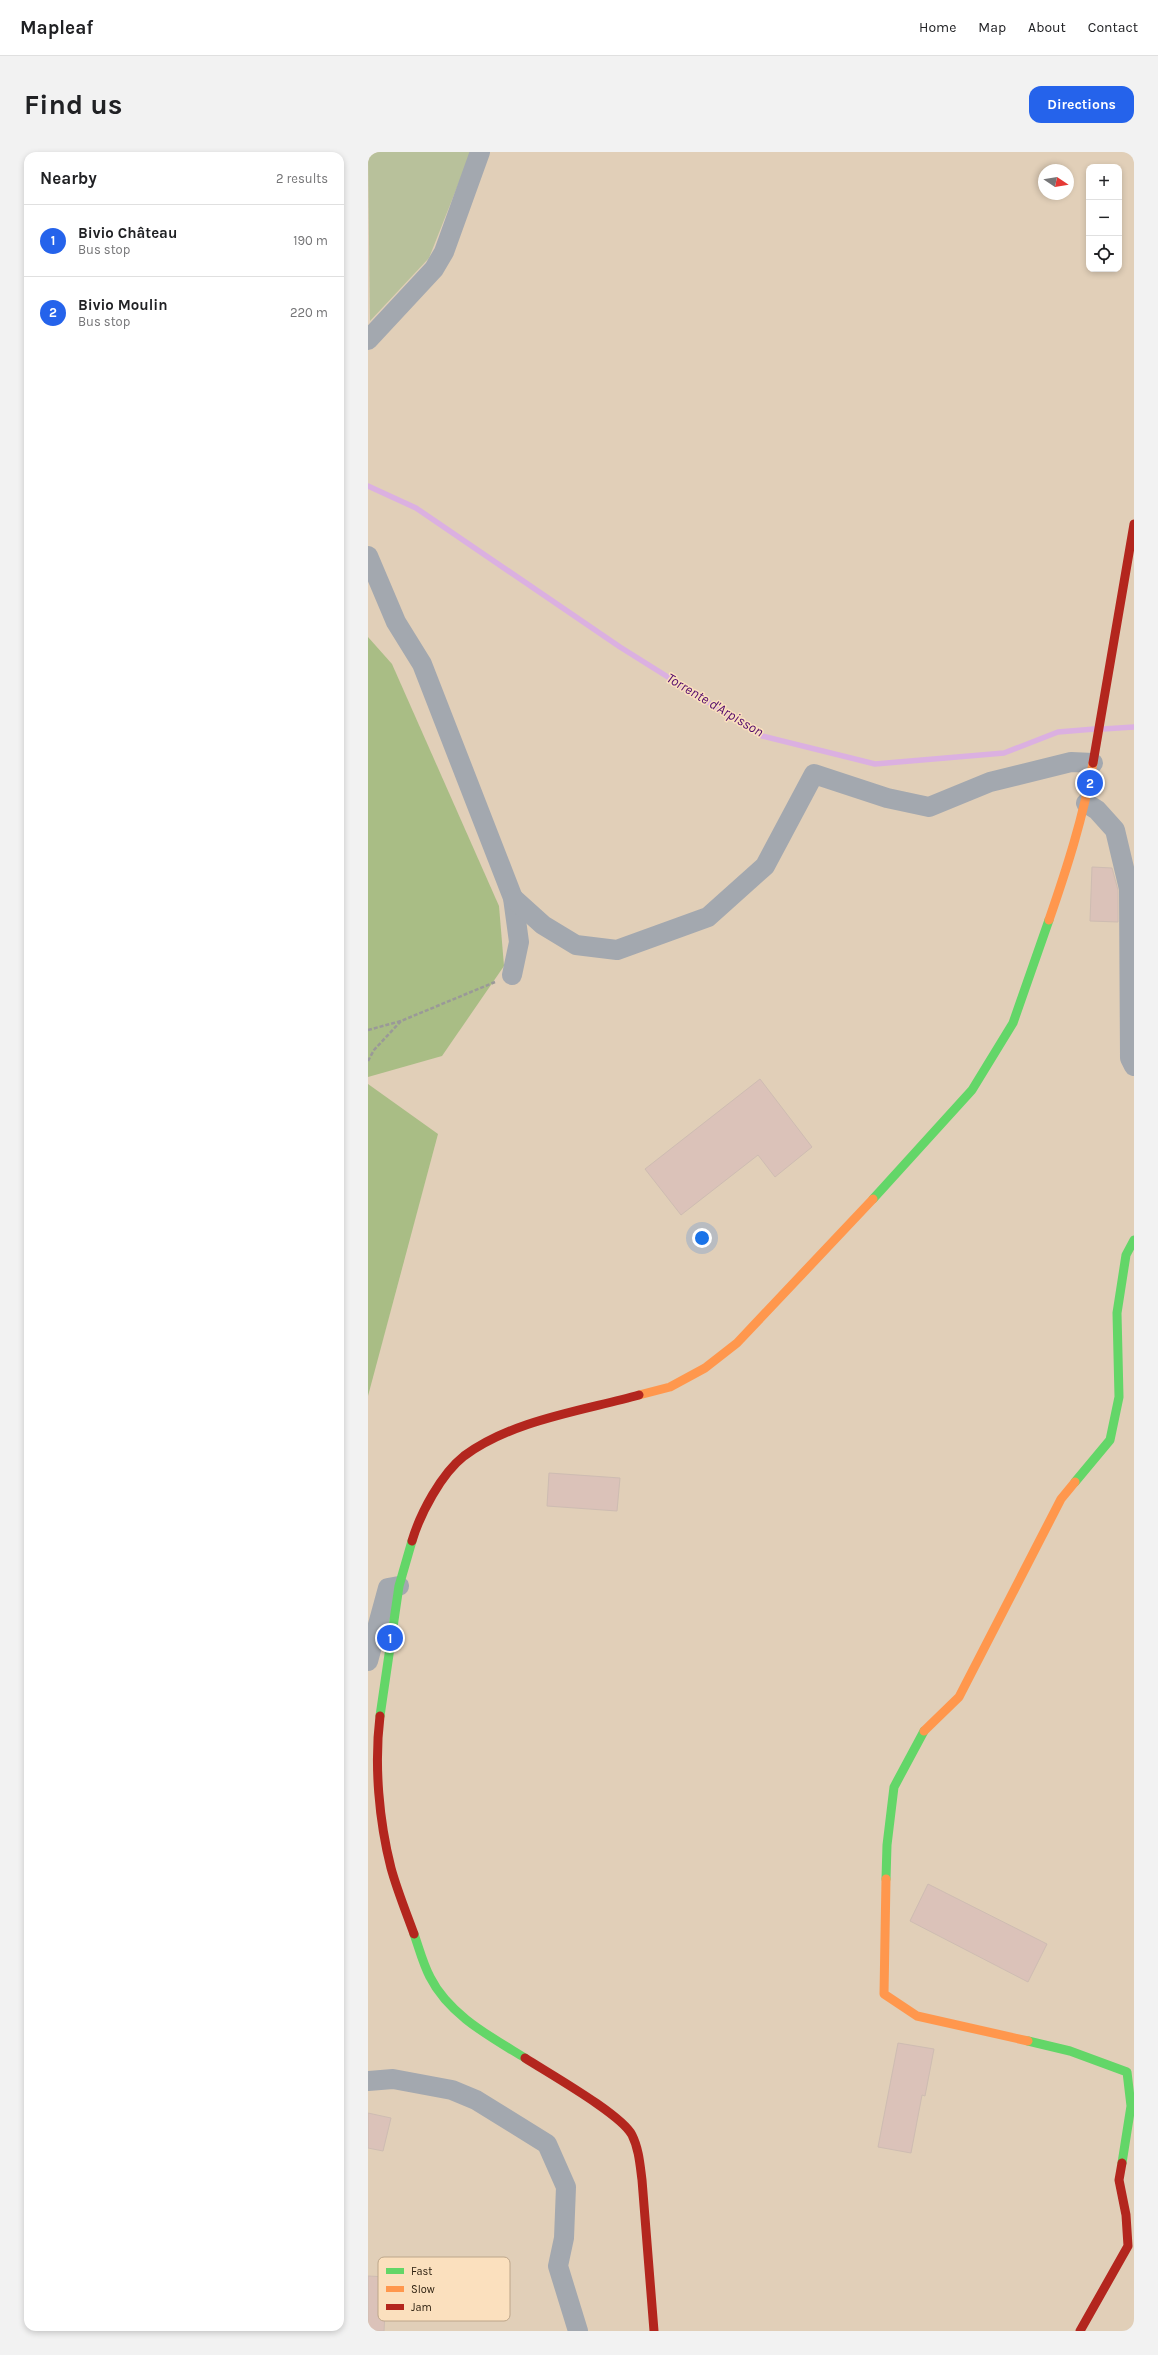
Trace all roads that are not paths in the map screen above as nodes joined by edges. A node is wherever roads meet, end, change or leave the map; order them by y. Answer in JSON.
{"nodes":[{"id":1,"x":480,"y":152,"type":"edge"},
{"id":2,"x":368,"y":340,"type":"edge"},
{"id":3,"x":1134,"y":524,"type":"edge"},
{"id":4,"x":368,"y":556,"type":"edge"},
{"id":5,"x":1094,"y":756,"type":"junction"},
{"id":6,"x":1086,"y":803,"type":"junction"},
{"id":7,"x":513,"y":898,"type":"junction"},
{"id":8,"x":512,"y":975,"type":"road end"},
{"id":9,"x":1134,"y":1066,"type":"edge"},
{"id":10,"x":1134,"y":1240,"type":"edge"},
{"id":11,"x":399,"y":1586,"type":"junction"},
{"id":12,"x":368,"y":1661,"type":"edge"},
{"id":13,"x":368,"y":2081,"type":"edge"},
{"id":14,"x":578,"y":2331,"type":"edge"},
{"id":15,"x":654,"y":2331,"type":"edge"},
{"id":16,"x":1080,"y":2331,"type":"edge"}],
"edges":[{"from":1,"to":2,"type":"street"},
{"from":3,"to":5,"type":"main road"},
{"from":4,"to":7,"type":"street"},
{"from":5,"to":6,"type":"main road"},
{"from":5,"to":7,"type":"street"},
{"from":6,"to":9,"type":"street"},
{"from":6,"to":11,"type":"main road"},
{"from":7,"to":8,"type":"street"},
{"from":10,"to":16,"type":"main road"},
{"from":11,"to":12,"type":"street"},
{"from":11,"to":15,"type":"main road"},
{"from":13,"to":14,"type":"street"}]}
